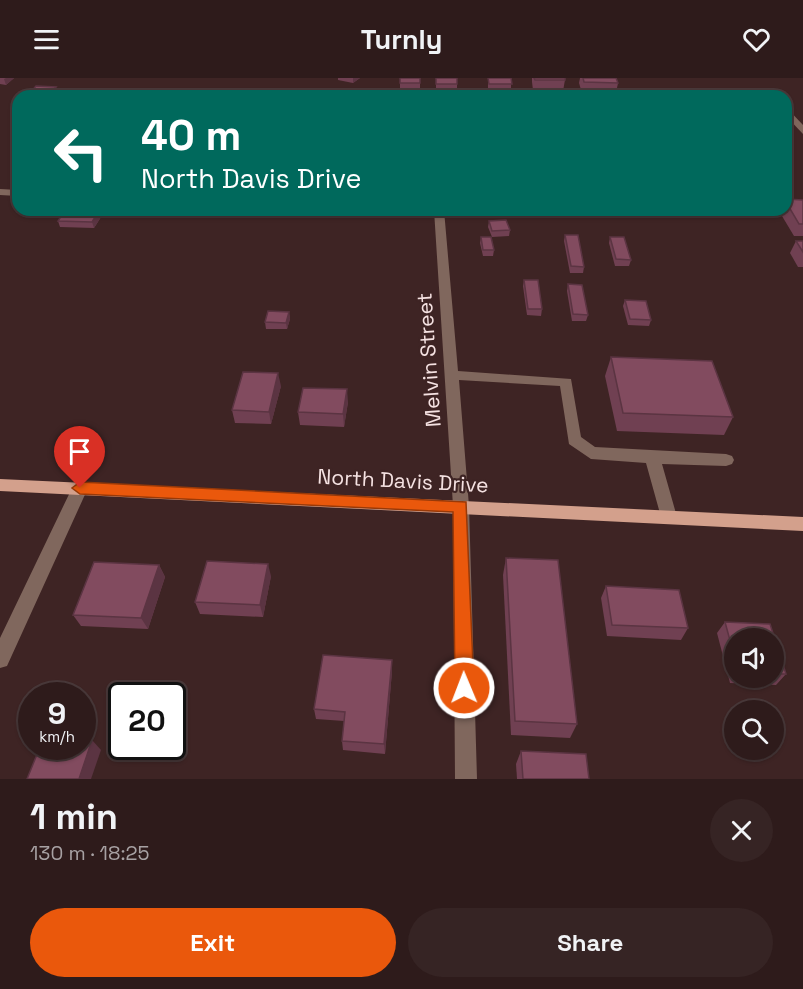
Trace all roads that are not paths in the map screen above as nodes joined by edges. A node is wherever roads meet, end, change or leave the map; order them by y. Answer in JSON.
{"nodes":[{"id":1,"x":792,"y":117,"type":"edge"},
{"id":2,"x":803,"y":131,"type":"edge"},
{"id":3,"x":439,"y":216,"type":"edge"},
{"id":4,"x":451,"y":375,"type":"junction"},
{"id":5,"x":652,"y":458,"type":"junction"},
{"id":6,"x":726,"y":460,"type":"dead end"},
{"id":7,"x":0,"y":485,"type":"edge"},
{"id":8,"x":80,"y":488,"type":"junction"},
{"id":9,"x":461,"y":506,"type":"junction"},
{"id":10,"x":669,"y":517,"type":"junction"},
{"id":11,"x":803,"y":524,"type":"edge"},
{"id":12,"x":0,"y":659,"type":"edge"},
{"id":13,"x":466,"y":779,"type":"edge"}],
"edges":[{"from":1,"to":2,"type":"street"},
{"from":3,"to":4,"type":"street","name":"Melvin Street"},
{"from":4,"to":5,"type":"street"},
{"from":4,"to":9,"type":"street","name":"Melvin Street"},
{"from":5,"to":6,"type":"street"},
{"from":5,"to":10,"type":"street"},
{"from":7,"to":8,"type":"main road","name":"North Davis Drive"},
{"from":8,"to":9,"type":"main road","name":"North Davis Drive"},
{"from":8,"to":12,"type":"street"},
{"from":9,"to":10,"type":"main road","name":"North Davis Drive"},
{"from":9,"to":13,"type":"street","name":"Melvin Street"},
{"from":10,"to":11,"type":"main road","name":"North Davis Drive"}]}
